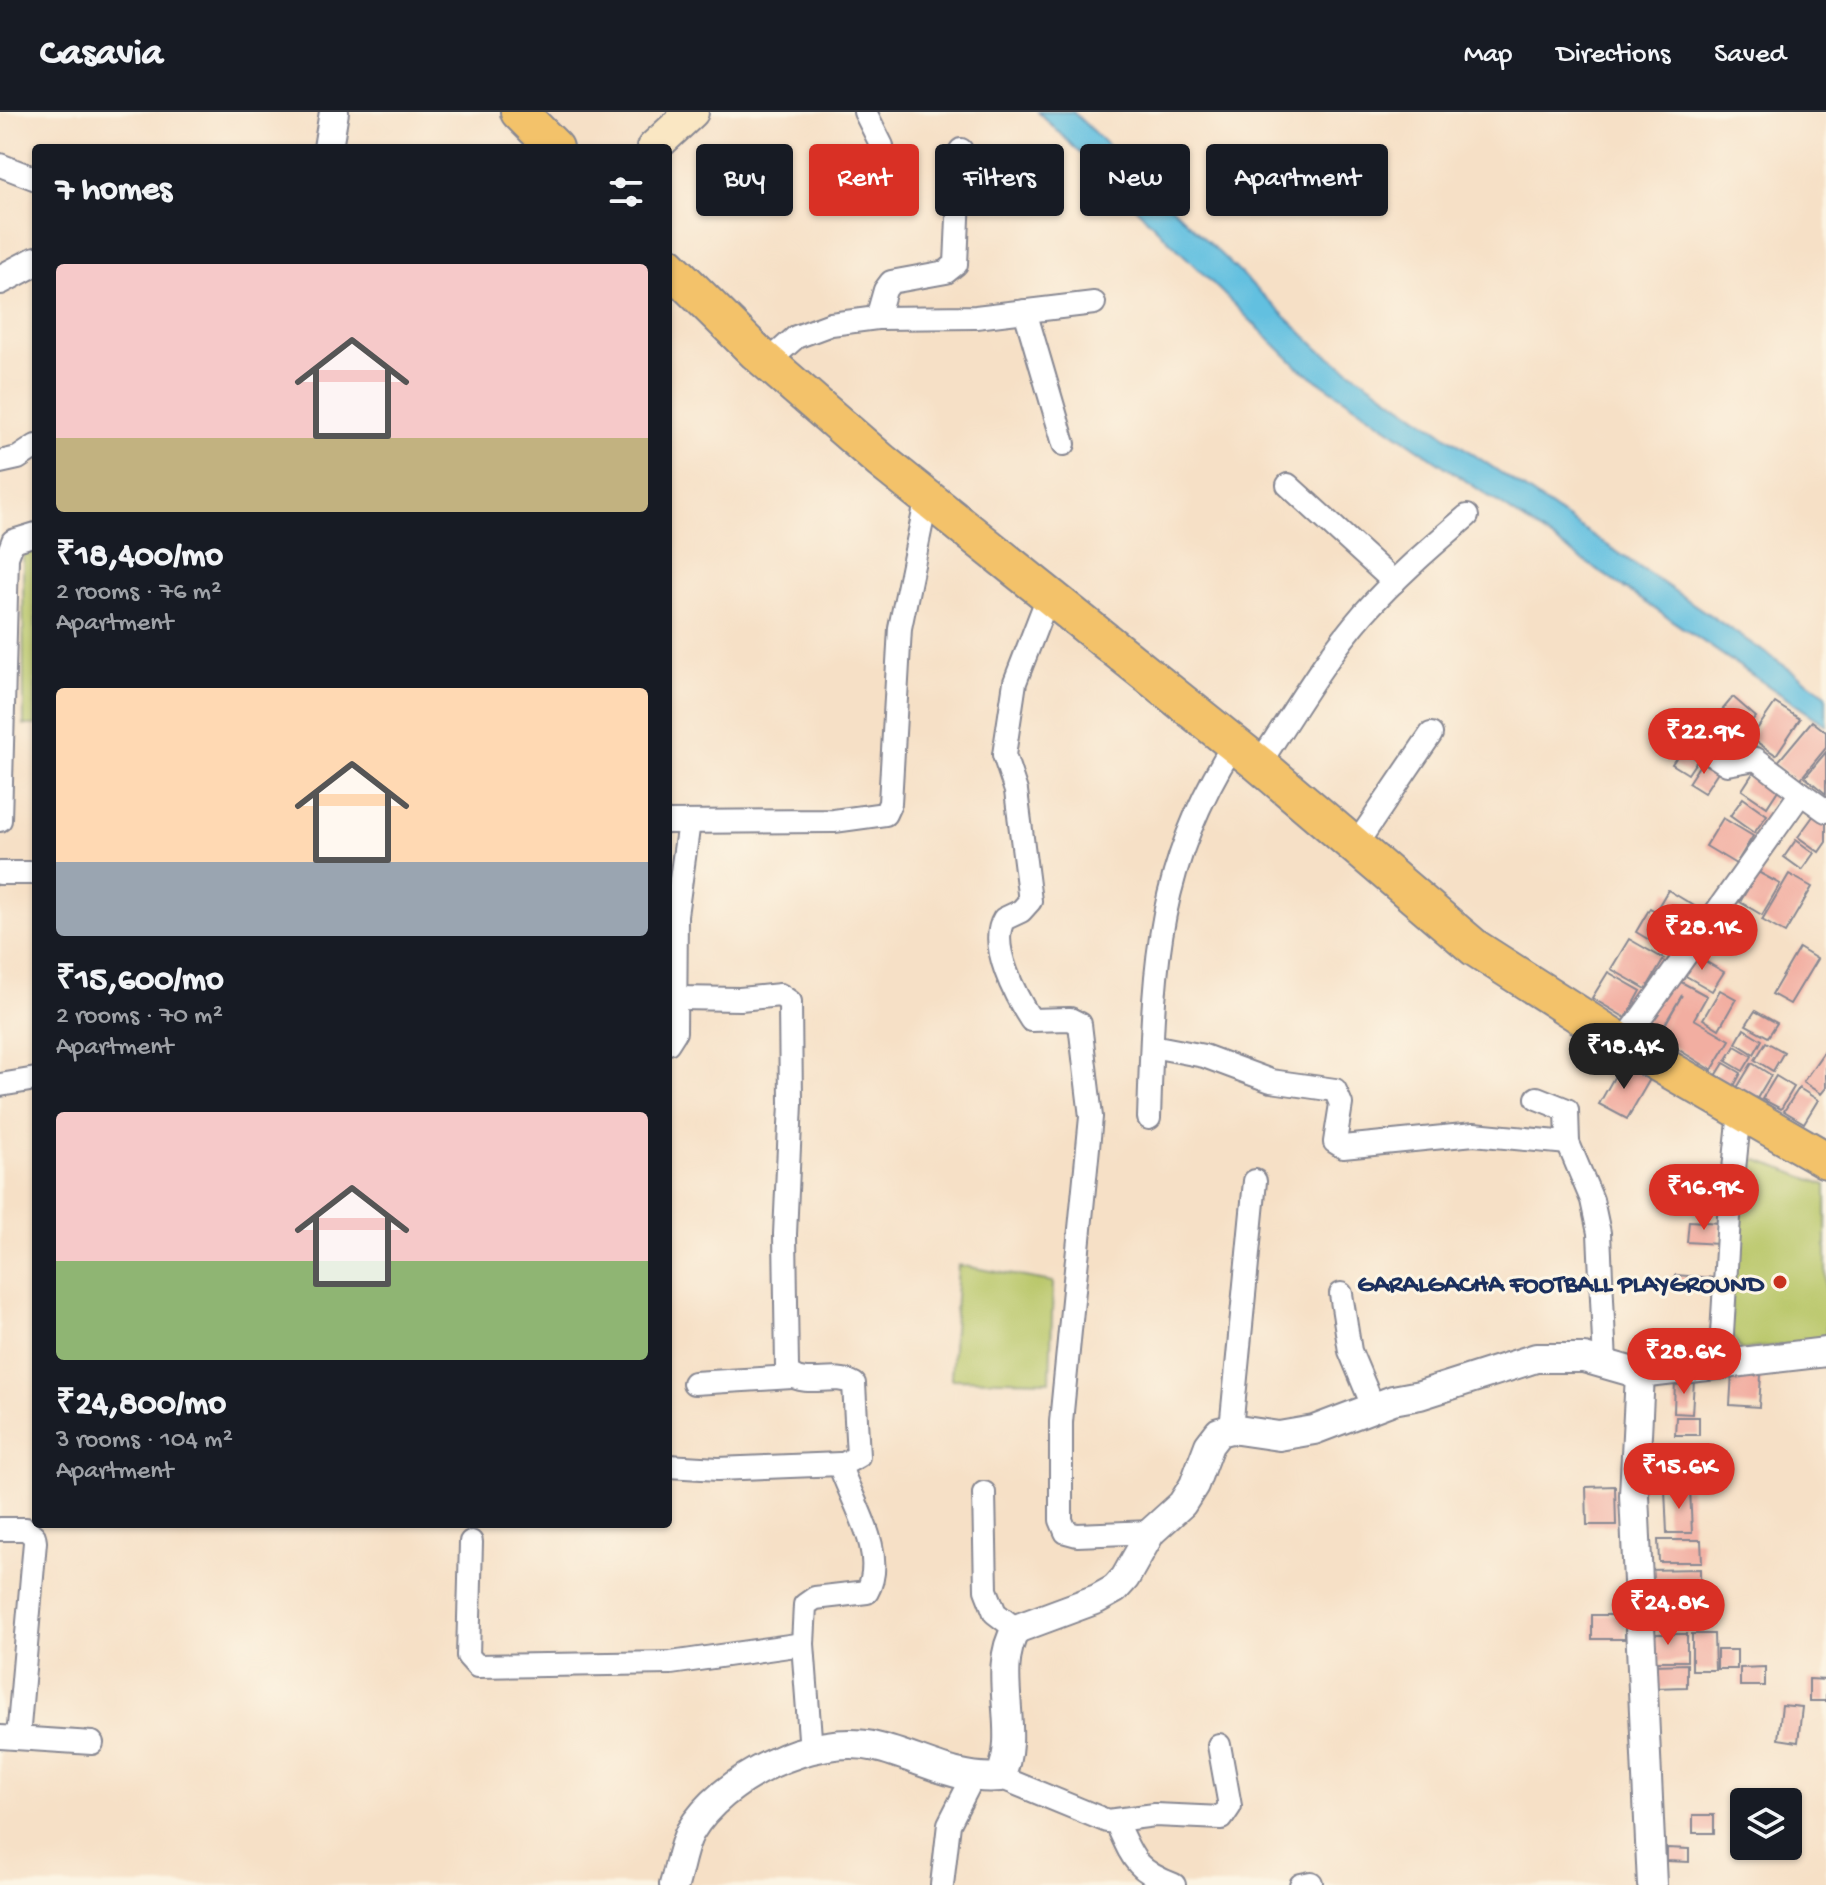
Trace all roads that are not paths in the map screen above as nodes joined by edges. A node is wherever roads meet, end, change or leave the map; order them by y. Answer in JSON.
{"nodes":[{"id":1,"x":334,"y":112,"type":"edge"},
{"id":2,"x":519,"y":112,"type":"edge"},
{"id":3,"x":692,"y":112,"type":"edge"},
{"id":4,"x":865,"y":112,"type":"edge"},
{"id":5,"x":329,"y":144,"type":"edge"},
{"id":6,"x":551,"y":144,"type":"edge"},
{"id":7,"x":657,"y":144,"type":"edge"},
{"id":8,"x":881,"y":144,"type":"edge"},
{"id":9,"x":0,"y":165,"type":"edge"},
{"id":10,"x":32,"y":177,"type":"edge"},
{"id":11,"x":958,"y":216,"type":"edge"},
{"id":12,"x":32,"y":263,"type":"edge"},
{"id":13,"x":672,"y":269,"type":"edge"},
{"id":14,"x":0,"y":280,"type":"edge"},
{"id":15,"x":1094,"y":303,"type":"dead end"},
{"id":16,"x":1025,"y":311,"type":"junction"},
{"id":17,"x":877,"y":318,"type":"junction"},
{"id":18,"x":768,"y":362,"type":"junction"},
{"id":19,"x":1064,"y":444,"type":"dead end"},
{"id":20,"x":32,"y":449,"type":"edge"},
{"id":21,"x":0,"y":462,"type":"edge"},
{"id":22,"x":1288,"y":485,"type":"dead end"},
{"id":23,"x":927,"y":497,"type":"junction"},
{"id":24,"x":1467,"y":516,"type":"dead end"},
{"id":25,"x":32,"y":535,"type":"edge"},
{"id":26,"x":1394,"y":582,"type":"junction"},
{"id":27,"x":1049,"y":594,"type":"junction"},
{"id":28,"x":1431,"y":734,"type":"dead end"},
{"id":29,"x":1697,"y":745,"type":"dead end"},
{"id":30,"x":1246,"y":754,"type":"junction"},
{"id":31,"x":1801,"y":793,"type":"junction"},
{"id":32,"x":1826,"y":811,"type":"edge"},
{"id":33,"x":0,"y":820,"type":"edge"},
{"id":34,"x":678,"y":822,"type":"edge"},
{"id":35,"x":1355,"y":846,"type":"junction"},
{"id":36,"x":0,"y":873,"type":"edge"},
{"id":37,"x":32,"y":873,"type":"edge"},
{"id":38,"x":672,"y":940,"type":"edge"},
{"id":39,"x":677,"y":998,"type":"junction"},
{"id":40,"x":672,"y":1037,"type":"edge"},
{"id":41,"x":1623,"y":1043,"type":"junction"},
{"id":42,"x":1152,"y":1046,"type":"junction"},
{"id":43,"x":32,"y":1080,"type":"edge"},
{"id":44,"x":0,"y":1085,"type":"edge"},
{"id":45,"x":1537,"y":1098,"type":"dead end"},
{"id":46,"x":1740,"y":1112,"type":"junction"},
{"id":47,"x":1149,"y":1118,"type":"dead end"},
{"id":48,"x":1568,"y":1143,"type":"junction"},
{"id":49,"x":1826,"y":1160,"type":"edge"},
{"id":50,"x":1255,"y":1181,"type":"dead end"},
{"id":51,"x":1341,"y":1294,"type":"dead end"},
{"id":52,"x":1826,"y":1352,"type":"edge"},
{"id":53,"x":1605,"y":1364,"type":"junction"},
{"id":54,"x":1720,"y":1367,"type":"junction"},
{"id":55,"x":1640,"y":1374,"type":"junction"},
{"id":56,"x":792,"y":1377,"type":"junction"},
{"id":57,"x":694,"y":1383,"type":"dead end"},
{"id":58,"x":1373,"y":1406,"type":"junction"},
{"id":59,"x":1231,"y":1429,"type":"junction"},
{"id":60,"x":840,"y":1464,"type":"junction"},
{"id":61,"x":672,"y":1466,"type":"edge"},
{"id":62,"x":984,"y":1493,"type":"dead end"},
{"id":63,"x":0,"y":1529,"type":"edge"},
{"id":64,"x":1151,"y":1532,"type":"junction"},
{"id":65,"x":471,"y":1542,"type":"dead end"},
{"id":66,"x":1016,"y":1629,"type":"junction"},
{"id":67,"x":803,"y":1644,"type":"junction"},
{"id":68,"x":9,"y":1738,"type":"edge"},
{"id":69,"x":92,"y":1743,"type":"dead end"},
{"id":70,"x":1219,"y":1745,"type":"dead end"},
{"id":71,"x":811,"y":1751,"type":"junction"},
{"id":72,"x":986,"y":1778,"type":"junction"},
{"id":73,"x":1116,"y":1822,"type":"junction"},
{"id":74,"x":674,"y":1885,"type":"edge"},
{"id":75,"x":942,"y":1885,"type":"edge"},
{"id":76,"x":1174,"y":1885,"type":"edge"},
{"id":77,"x":1652,"y":1885,"type":"edge"}],
"edges":[{"from":1,"to":5,"type":"street"},
{"from":2,"to":6,"type":"main road"},
{"from":3,"to":7,"type":"main road"},
{"from":4,"to":8,"type":"street"},
{"from":9,"to":10,"type":"street"},
{"from":11,"to":17,"type":"street"},
{"from":12,"to":14,"type":"street"},
{"from":13,"to":18,"type":"main road"},
{"from":15,"to":16,"type":"street"},
{"from":16,"to":17,"type":"street"},
{"from":16,"to":19,"type":"street"},
{"from":17,"to":18,"type":"street"},
{"from":18,"to":23,"type":"main road"},
{"from":20,"to":21,"type":"street"},
{"from":22,"to":26,"type":"street"},
{"from":23,"to":27,"type":"main road"},
{"from":23,"to":34,"type":"street"},
{"from":24,"to":26,"type":"street"},
{"from":25,"to":33,"type":"street"},
{"from":26,"to":30,"type":"street"},
{"from":27,"to":30,"type":"main road"},
{"from":27,"to":64,"type":"street"},
{"from":28,"to":35,"type":"street"},
{"from":29,"to":31,"type":"street"},
{"from":30,"to":35,"type":"main road"},
{"from":30,"to":42,"type":"street"},
{"from":31,"to":32,"type":"street"},
{"from":31,"to":41,"type":"street"},
{"from":34,"to":38,"type":"street"},
{"from":35,"to":41,"type":"main road"},
{"from":36,"to":37,"type":"street"},
{"from":38,"to":39,"type":"street"},
{"from":39,"to":40,"type":"street"},
{"from":39,"to":56,"type":"street"},
{"from":41,"to":46,"type":"main road"},
{"from":42,"to":47,"type":"street"},
{"from":42,"to":48,"type":"street"},
{"from":43,"to":44,"type":"street"},
{"from":45,"to":48,"type":"street"},
{"from":46,"to":49,"type":"main road"},
{"from":46,"to":54,"type":"street"},
{"from":48,"to":53,"type":"street"},
{"from":50,"to":59,"type":"street"},
{"from":51,"to":58,"type":"street"},
{"from":52,"to":54,"type":"street"},
{"from":53,"to":55,"type":"street"},
{"from":53,"to":58,"type":"street"},
{"from":54,"to":55,"type":"street"},
{"from":55,"to":77,"type":"street"},
{"from":56,"to":57,"type":"street"},
{"from":56,"to":60,"type":"street"},
{"from":58,"to":59,"type":"street"},
{"from":59,"to":64,"type":"street"},
{"from":60,"to":61,"type":"street"},
{"from":60,"to":67,"type":"street"},
{"from":62,"to":66,"type":"street"},
{"from":63,"to":68,"type":"street"},
{"from":64,"to":66,"type":"street"},
{"from":65,"to":67,"type":"street"},
{"from":66,"to":72,"type":"street"},
{"from":67,"to":71,"type":"street"},
{"from":68,"to":69,"type":"street"},
{"from":70,"to":73,"type":"street"},
{"from":71,"to":72,"type":"street"},
{"from":71,"to":74,"type":"street"},
{"from":72,"to":73,"type":"street"},
{"from":72,"to":75,"type":"street"},
{"from":73,"to":76,"type":"street"}]}
